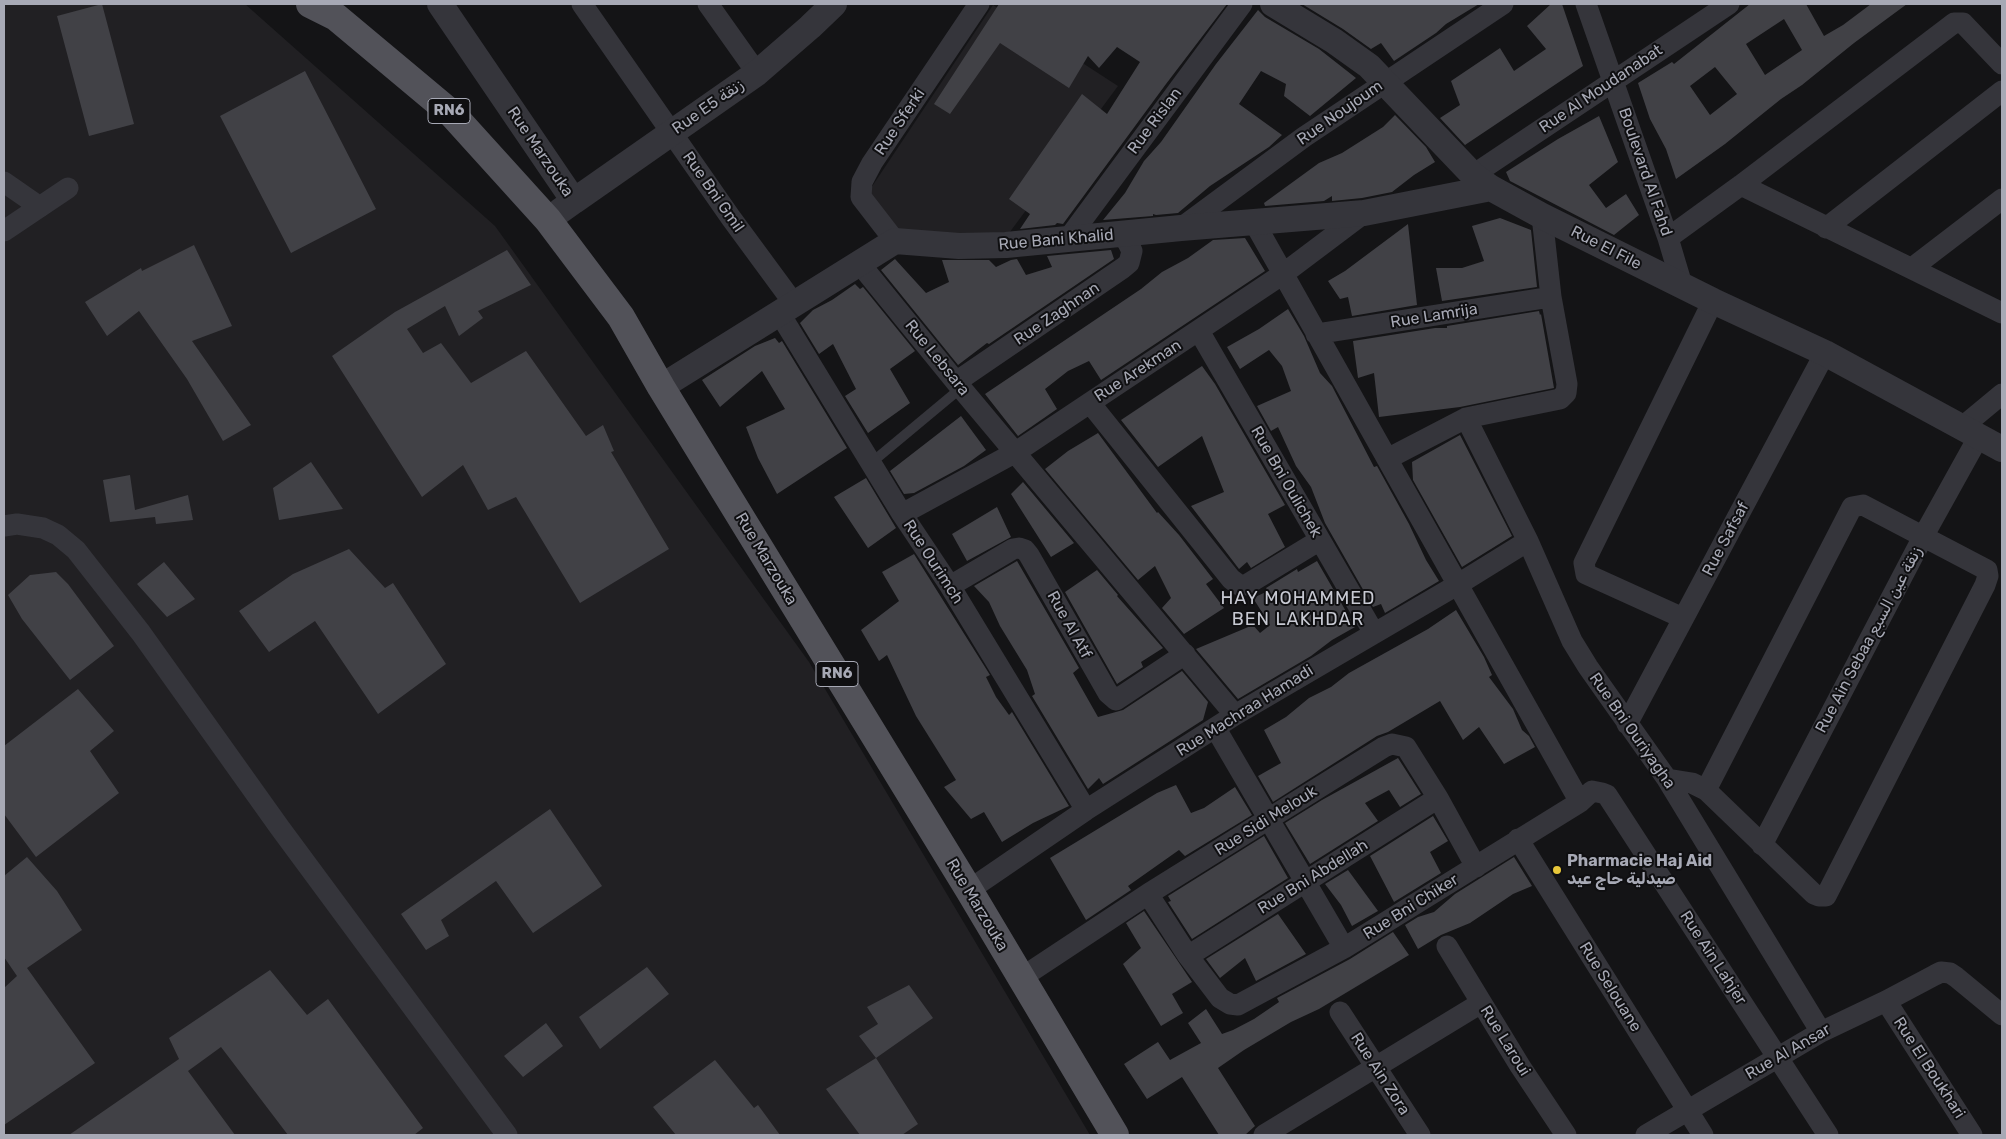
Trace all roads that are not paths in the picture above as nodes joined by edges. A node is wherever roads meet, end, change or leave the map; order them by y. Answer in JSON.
{"nodes":[{"id":1,"x":310,"y":4,"type":"edge"},
{"id":2,"x":440,"y":4,"type":"edge"},
{"id":3,"x":582,"y":4,"type":"edge"},
{"id":4,"x":708,"y":4,"type":"edge"},
{"id":5,"x":834,"y":4,"type":"edge"},
{"id":6,"x":979,"y":4,"type":"edge"},
{"id":7,"x":1242,"y":4,"type":"edge"},
{"id":8,"x":1273,"y":4,"type":"edge"},
{"id":9,"x":1503,"y":4,"type":"edge"},
{"id":10,"x":1586,"y":4,"type":"edge"},
{"id":11,"x":1729,"y":4,"type":"edge"},
{"id":12,"x":332,"y":10,"type":"edge"},
{"id":13,"x":2002,"y":64,"type":"edge"},
{"id":14,"x":756,"y":73,"type":"junction"},
{"id":15,"x":1614,"y":80,"type":"junction"},
{"id":16,"x":1385,"y":82,"type":"junction"},
{"id":17,"x":2002,"y":91,"type":"edge"},
{"id":18,"x":672,"y":132,"type":"junction"},
{"id":19,"x":4,"y":182,"type":"edge"},
{"id":20,"x":1482,"y":182,"type":"junction"},
{"id":21,"x":1740,"y":185,"type":"junction"},
{"id":22,"x":68,"y":188,"type":"dead end"},
{"id":23,"x":2002,"y":199,"type":"edge"},
{"id":24,"x":574,"y":201,"type":"junction"},
{"id":25,"x":40,"y":207,"type":"junction"},
{"id":26,"x":1364,"y":213,"type":"junction"},
{"id":27,"x":1542,"y":216,"type":"junction"},
{"id":28,"x":548,"y":220,"type":"junction"},
{"id":29,"x":1254,"y":222,"type":"junction"},
{"id":30,"x":1181,"y":228,"type":"junction"},
{"id":31,"x":1826,"y":228,"type":"junction"},
{"id":32,"x":4,"y":232,"type":"edge"},
{"id":33,"x":1120,"y":234,"type":"junction"},
{"id":34,"x":1668,"y":238,"type":"junction"},
{"id":35,"x":1068,"y":239,"type":"junction"},
{"id":36,"x":895,"y":241,"type":"junction"},
{"id":37,"x":860,"y":264,"type":"junction"},
{"id":38,"x":1912,"y":268,"type":"junction"},
{"id":39,"x":1283,"y":274,"type":"junction"},
{"id":40,"x":1682,"y":285,"type":"junction"},
{"id":41,"x":1551,"y":298,"type":"junction"},
{"id":42,"x":1713,"y":301,"type":"junction"},
{"id":43,"x":788,"y":310,"type":"junction"},
{"id":44,"x":2002,"y":314,"type":"edge"},
{"id":45,"x":1199,"y":331,"type":"junction"},
{"id":46,"x":1316,"y":334,"type":"junction"},
{"id":47,"x":1825,"y":353,"type":"junction"},
{"id":48,"x":959,"y":385,"type":"junction"},
{"id":49,"x":660,"y":387,"type":"junction"},
{"id":50,"x":2002,"y":394,"type":"edge"},
{"id":51,"x":1090,"y":403,"type":"junction"},
{"id":52,"x":1466,"y":418,"type":"junction"},
{"id":53,"x":1970,"y":432,"type":"junction"},
{"id":54,"x":2002,"y":449,"type":"edge"},
{"id":55,"x":1016,"y":452,"type":"junction"},
{"id":56,"x":1387,"y":459,"type":"junction"},
{"id":57,"x":871,"y":462,"type":"junction"},
{"id":58,"x":902,"y":514,"type":"junction"},
{"id":59,"x":4,"y":526,"type":"edge"},
{"id":60,"x":1924,"y":535,"type":"junction"},
{"id":61,"x":1320,"y":540,"type":"junction"},
{"id":62,"x":1528,"y":541,"type":"junction"},
{"id":63,"x":1457,"y":585,"type":"junction"},
{"id":64,"x":950,"y":586,"type":"junction"},
{"id":65,"x":1683,"y":618,"type":"junction"},
{"id":66,"x":1374,"y":633,"type":"junction"},
{"id":67,"x":1185,"y":654,"type":"junction"},
{"id":68,"x":1235,"y":715,"type":"junction"},
{"id":69,"x":1628,"y":724,"type":"junction"},
{"id":70,"x":1216,"y":728,"type":"junction"},
{"id":71,"x":1667,"y":779,"type":"junction"},
{"id":72,"x":1706,"y":790,"type":"junction"},
{"id":73,"x":1586,"y":797,"type":"junction"},
{"id":74,"x":1438,"y":798,"type":"junction"},
{"id":75,"x":1086,"y":810,"type":"junction"},
{"id":76,"x":1270,"y":819,"type":"junction"},
{"id":77,"x":1518,"y":839,"type":"junction"},
{"id":78,"x":1762,"y":845,"type":"junction"},
{"id":79,"x":1476,"y":867,"type":"junction"},
{"id":80,"x":1306,"y":881,"type":"junction"},
{"id":81,"x":969,"y":890,"type":"junction"},
{"id":82,"x":1148,"y":894,"type":"junction"},
{"id":83,"x":1447,"y":946,"type":"dead end"},
{"id":84,"x":1344,"y":948,"type":"junction"},
{"id":85,"x":1188,"y":956,"type":"junction"},
{"id":86,"x":1021,"y":978,"type":"junction"},
{"id":87,"x":1886,"y":1001,"type":"junction"},
{"id":88,"x":1481,"y":1003,"type":"junction"},
{"id":89,"x":1340,"y":1012,"type":"dead end"},
{"id":90,"x":2002,"y":1014,"type":"edge"},
{"id":91,"x":1821,"y":1032,"type":"junction"},
{"id":92,"x":1778,"y":1057,"type":"junction"},
{"id":93,"x":1376,"y":1066,"type":"junction"},
{"id":94,"x":1687,"y":1110,"type":"junction"},
{"id":95,"x":507,"y":1135,"type":"edge"},
{"id":96,"x":1115,"y":1135,"type":"edge"},
{"id":97,"x":1266,"y":1135,"type":"edge"},
{"id":98,"x":1420,"y":1135,"type":"edge"},
{"id":99,"x":1566,"y":1135,"type":"edge"},
{"id":100,"x":1646,"y":1135,"type":"edge"},
{"id":101,"x":1703,"y":1135,"type":"edge"},
{"id":102,"x":1828,"y":1135,"type":"edge"},
{"id":103,"x":1972,"y":1135,"type":"edge"}],
"edges":[{"from":1,"to":12,"type":"main road","number":"RN6"},
{"from":2,"to":24,"type":"street","name":"Rue Marzouka"},
{"from":3,"to":18,"type":"street","name":"Rue Bni Gmil"},
{"from":4,"to":14,"type":"street"},
{"from":5,"to":14,"type":"street","name":"Rue E5 زنقة"},
{"from":6,"to":36,"type":"street","name":"Rue Sferki"},
{"from":7,"to":35,"type":"street","name":"Rue Rislan"},
{"from":8,"to":16,"type":"street","name":"Rue El File"},
{"from":9,"to":16,"type":"street","name":"Rue Noujoum"},
{"from":10,"to":15,"type":"street","name":"Boulevard Al Fahd"},
{"from":11,"to":15,"type":"street","name":"Rue Al Moudanabat"},
{"from":12,"to":28,"type":"main road","number":"RN6"},
{"from":13,"to":21,"type":"street"},
{"from":14,"to":18,"type":"street","name":"Rue E5 زنقة"},
{"from":15,"to":20,"type":"street","name":"Rue Al Moudanabat"},
{"from":15,"to":34,"type":"street","name":"Boulevard Al Fahd"},
{"from":16,"to":20,"type":"street","name":"Rue El File"},
{"from":16,"to":30,"type":"street","name":"Rue Noujoum"},
{"from":17,"to":31,"type":"street"},
{"from":18,"to":24,"type":"street","name":"Rue E5 زنقة"},
{"from":18,"to":43,"type":"street","name":"Rue Bni Gmil"},
{"from":19,"to":25,"type":"street"},
{"from":20,"to":26,"type":"street","name":"Rue Bani Khalid"},
{"from":20,"to":27,"type":"street","name":"Rue El File"},
{"from":21,"to":31,"type":"street"},
{"from":21,"to":34,"type":"street"},
{"from":22,"to":25,"type":"street"},
{"from":23,"to":38,"type":"street"},
{"from":24,"to":28,"type":"street","name":"Rue Marzouka"},
{"from":25,"to":32,"type":"street"},
{"from":26,"to":29,"type":"street","name":"Rue Bani Khalid"},
{"from":26,"to":39,"type":"street","name":"Rue Arekman"},
{"from":27,"to":40,"type":"street","name":"Rue El File"},
{"from":27,"to":41,"type":"street"},
{"from":28,"to":49,"type":"main road","name":"Rue Marzouka","number":"RN6"},
{"from":29,"to":30,"type":"street","name":"Rue Bani Khalid"},
{"from":29,"to":39,"type":"street"},
{"from":30,"to":33,"type":"street","name":"Rue Bani Khalid"},
{"from":31,"to":38,"type":"street"},
{"from":33,"to":35,"type":"street","name":"Rue Bani Khalid"},
{"from":33,"to":48,"type":"street","name":"Rue Zaghnan"},
{"from":34,"to":40,"type":"street","name":"Boulevard Al Fahd"},
{"from":35,"to":36,"type":"street","name":"Rue Bani Khalid"},
{"from":36,"to":37,"type":"street"},
{"from":37,"to":43,"type":"street"},
{"from":37,"to":48,"type":"street","name":"Rue Lebsara"},
{"from":38,"to":44,"type":"street"},
{"from":39,"to":45,"type":"street","name":"Rue Arekman"},
{"from":39,"to":46,"type":"street"},
{"from":40,"to":42,"type":"street","name":"Rue El File"},
{"from":41,"to":46,"type":"street","name":"Rue Lamrija"},
{"from":41,"to":52,"type":"street"},
{"from":42,"to":47,"type":"street","name":"Rue El File"},
{"from":42,"to":65,"type":"street"},
{"from":43,"to":49,"type":"street"},
{"from":43,"to":57,"type":"street","name":"Rue Ourimch"},
{"from":45,"to":51,"type":"street","name":"Rue Arekman"},
{"from":45,"to":61,"type":"street","name":"Rue Bni Oulichek"},
{"from":46,"to":56,"type":"street"},
{"from":47,"to":53,"type":"street","name":"Rue El File"},
{"from":47,"to":65,"type":"street","name":"Rue Safsaf"},
{"from":48,"to":55,"type":"street","name":"Rue Lebsara"},
{"from":48,"to":57,"type":"lane"},
{"from":49,"to":81,"type":"main road","name":"Rue Marzouka","number":"RN6"},
{"from":50,"to":53,"type":"street","name":"Rue Ain Sebaa زنقة عين السبع"},
{"from":51,"to":55,"type":"street","name":"Rue Arekman"},
{"from":51,"to":61,"type":"street"},
{"from":52,"to":56,"type":"street"},
{"from":52,"to":62,"type":"street","name":"Rue Bni Ouriyagha"},
{"from":53,"to":54,"type":"street","name":"Rue El File"},
{"from":53,"to":60,"type":"street","name":"Rue Ain Sebaa زنقة عين السبع"},
{"from":55,"to":58,"type":"street","name":"Rue Arekman"},
{"from":55,"to":67,"type":"street","name":"Rue Lebsara"},
{"from":56,"to":63,"type":"street"},
{"from":57,"to":58,"type":"street","name":"Rue Ourimch"},
{"from":58,"to":64,"type":"street","name":"Rue Ourimch"},
{"from":59,"to":95,"type":"street"},
{"from":60,"to":72,"type":"street"},
{"from":60,"to":78,"type":"street","name":"Rue Ain Sebaa زنقة عين السبع"},
{"from":60,"to":78,"type":"street"},
{"from":61,"to":66,"type":"street","name":"Rue Bni Oulichek"},
{"from":62,"to":63,"type":"street","name":"Rue Machraa Hamadi"},
{"from":62,"to":69,"type":"street","name":"Rue Bni Ouriyagha"},
{"from":63,"to":66,"type":"street","name":"Rue Machraa Hamadi"},
{"from":63,"to":73,"type":"street"},
{"from":64,"to":67,"type":"street","name":"Rue Al Atf"},
{"from":64,"to":75,"type":"street","name":"Rue Ourimch"},
{"from":65,"to":69,"type":"street","name":"Rue Safsaf"},
{"from":66,"to":68,"type":"street","name":"Rue Machraa Hamadi"},
{"from":67,"to":68,"type":"street","name":"Rue Lebsara"},
{"from":68,"to":70,"type":"street","name":"Rue Machraa Hamadi"},
{"from":69,"to":71,"type":"street","name":"Rue Bni Ouriyagha"},
{"from":70,"to":75,"type":"street","name":"Rue Machraa Hamadi"},
{"from":70,"to":76,"type":"street"},
{"from":71,"to":72,"type":"street"},
{"from":71,"to":91,"type":"street","name":"Rue Bni Ouriyagha"},
{"from":72,"to":78,"type":"street"},
{"from":73,"to":77,"type":"street","name":"Rue Bni Chiker"},
{"from":73,"to":92,"type":"street","name":"Rue Ain Lahjer"},
{"from":74,"to":76,"type":"street","name":"Rue Sidi Melouk"},
{"from":74,"to":79,"type":"street"},
{"from":74,"to":80,"type":"street","name":"Rue Bni Abdellah"},
{"from":75,"to":81,"type":"street","name":"Rue Machraa Hamadi"},
{"from":76,"to":80,"type":"street"},
{"from":76,"to":82,"type":"street","name":"Rue Sidi Melouk"},
{"from":77,"to":79,"type":"street","name":"Rue Bni Chiker"},
{"from":77,"to":94,"type":"street","name":"Rue Selouane"},
{"from":79,"to":84,"type":"street","name":"Rue Bni Chiker"},
{"from":80,"to":84,"type":"street"},
{"from":80,"to":85,"type":"street","name":"Rue Bni Abdellah"},
{"from":81,"to":86,"type":"main road","name":"Rue Marzouka","number":"RN6"},
{"from":82,"to":85,"type":"street"},
{"from":82,"to":86,"type":"street","name":"Rue Sidi Melouk"},
{"from":83,"to":88,"type":"street","name":"Rue Laroui"},
{"from":84,"to":85,"type":"street","name":"Rue Bni Chiker"},
{"from":86,"to":96,"type":"main road","name":"Rue Marzouka","number":"RN6"},
{"from":87,"to":90,"type":"street","name":"Rue Al Ansar"},
{"from":87,"to":91,"type":"street","name":"Rue Al Ansar"},
{"from":87,"to":103,"type":"street","name":"Rue El Boukhari"},
{"from":88,"to":93,"type":"street"},
{"from":88,"to":99,"type":"street","name":"Rue Laroui"},
{"from":89,"to":93,"type":"street","name":"Rue Ain Zora"},
{"from":91,"to":92,"type":"street","name":"Rue Al Ansar"},
{"from":92,"to":94,"type":"street","name":"Rue Al Ansar"},
{"from":92,"to":102,"type":"street","name":"Rue Ain Lahjer"},
{"from":93,"to":97,"type":"street"},
{"from":93,"to":98,"type":"street","name":"Rue Ain Zora"},
{"from":94,"to":100,"type":"street","name":"Rue Al Ansar"},
{"from":94,"to":101,"type":"street","name":"Rue Selouane"}]}
